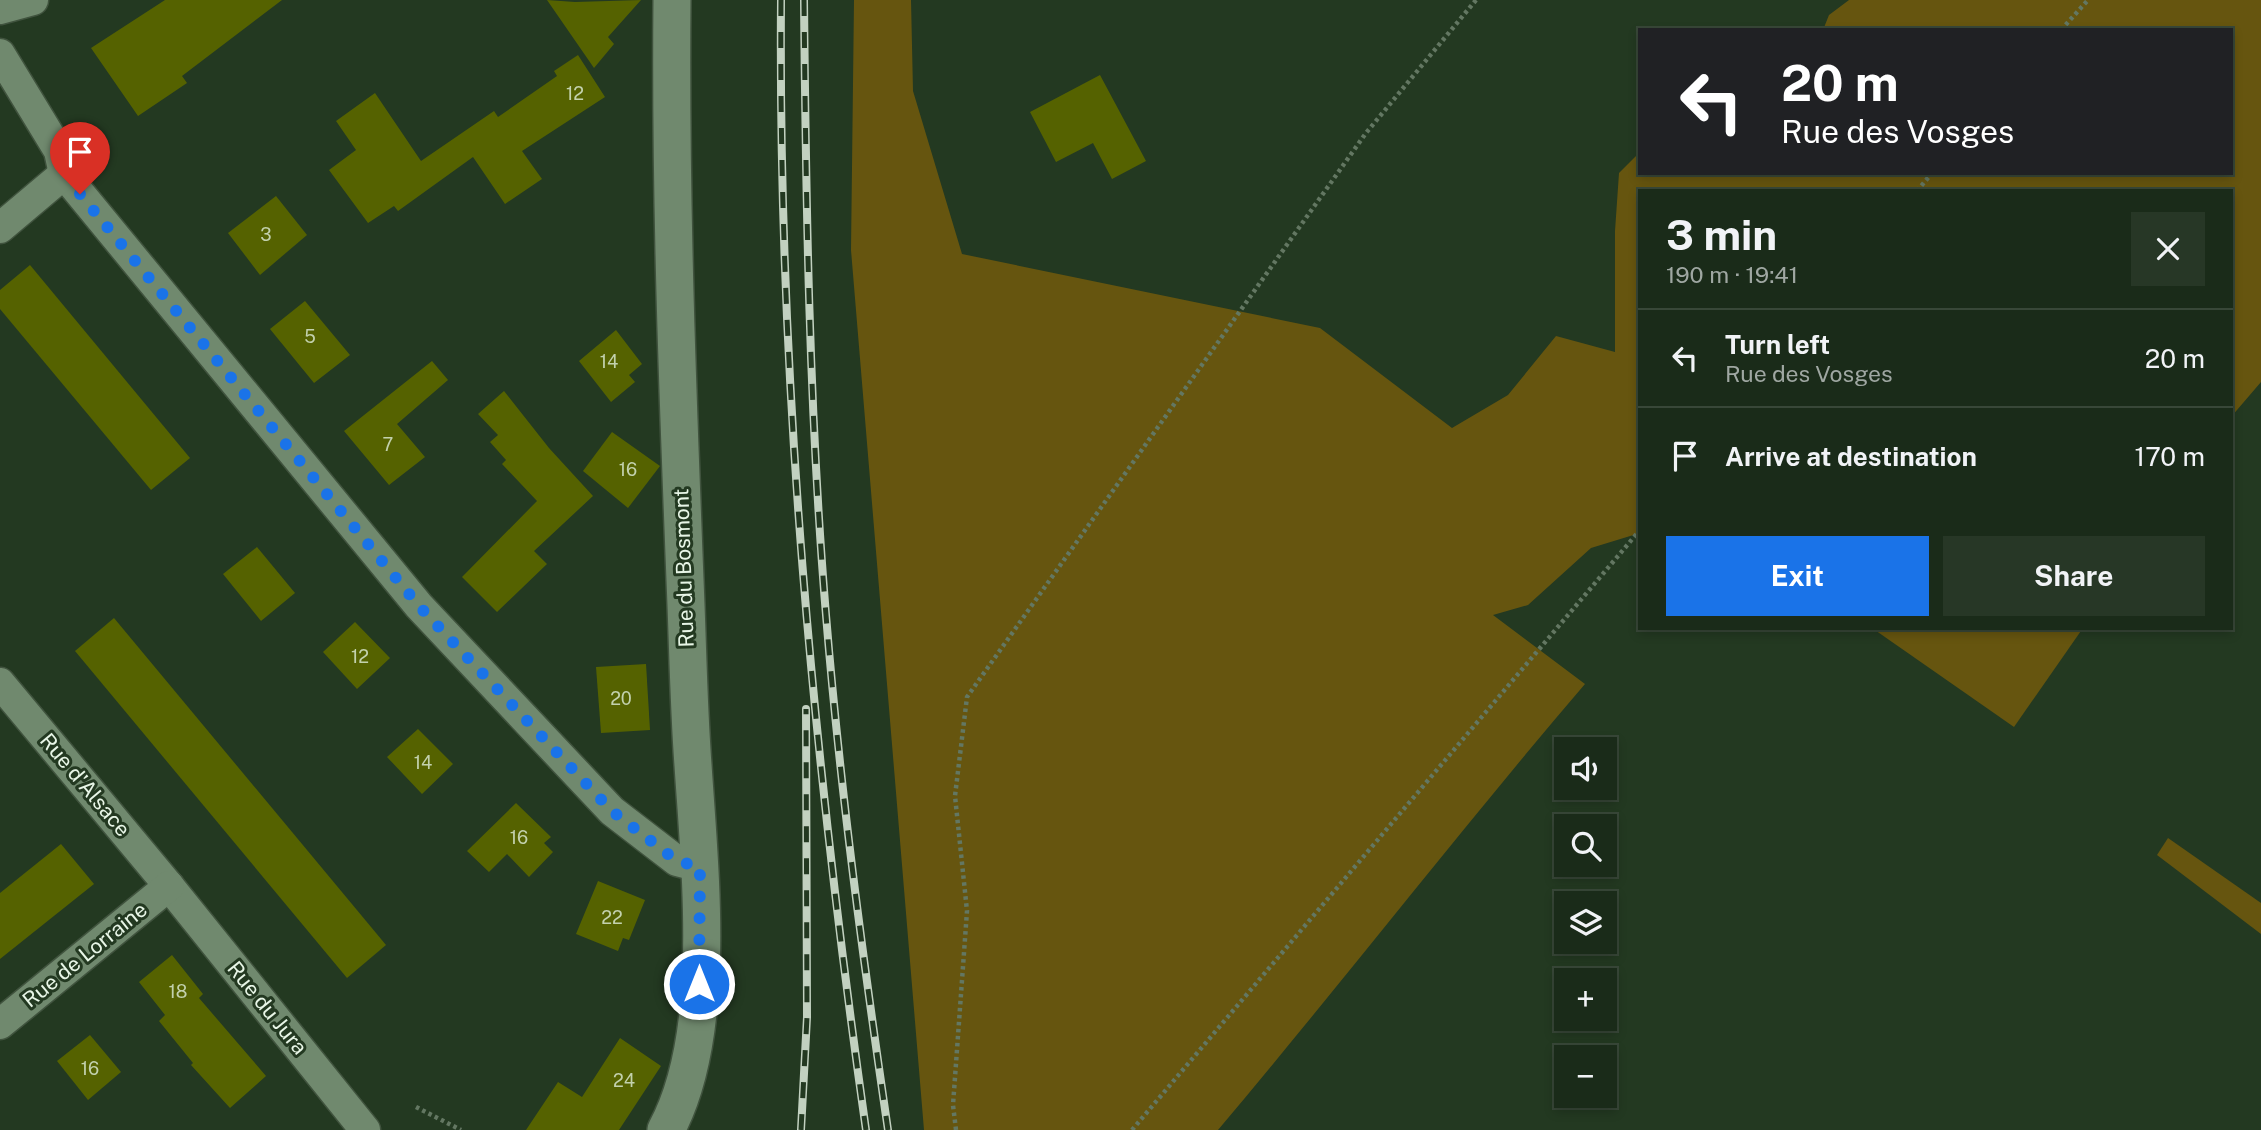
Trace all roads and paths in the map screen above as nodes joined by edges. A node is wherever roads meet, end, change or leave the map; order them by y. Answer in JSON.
{"nodes":[{"id":1,"x":33,"y":0,"type":"edge"},
{"id":2,"x":672,"y":0,"type":"edge"},
{"id":3,"x":1476,"y":0,"type":"edge"},
{"id":4,"x":2088,"y":0,"type":"edge"},
{"id":5,"x":0,"y":9,"type":"edge"},
{"id":6,"x":2063,"y":28,"type":"edge"},
{"id":7,"x":0,"y":54,"type":"edge"},
{"id":8,"x":64,"y":174,"type":"junction"},
{"id":9,"x":1930,"y":175,"type":"edge"},
{"id":10,"x":1919,"y":189,"type":"edge"},
{"id":11,"x":0,"y":228,"type":"edge"},
{"id":12,"x":1638,"y":532,"type":"edge"},
{"id":13,"x":0,"y":683,"type":"edge"},
{"id":14,"x":700,"y":867,"type":"junction"},
{"id":15,"x":169,"y":887,"type":"junction"},
{"id":16,"x":0,"y":1024,"type":"edge"},
{"id":17,"x":416,"y":1107,"type":"dead end"},
{"id":18,"x":365,"y":1130,"type":"edge"},
{"id":19,"x":461,"y":1130,"type":"edge"},
{"id":20,"x":666,"y":1130,"type":"edge"},
{"id":21,"x":956,"y":1130,"type":"edge"},
{"id":22,"x":1132,"y":1130,"type":"edge"}],
"edges":[{"from":1,"to":5,"type":"street"},
{"from":2,"to":14,"type":"street","name":"Rue du Bosmont"},
{"from":3,"to":21,"type":"path"},
{"from":4,"to":6,"type":"path"},
{"from":7,"to":8,"type":"street"},
{"from":8,"to":11,"type":"street"},
{"from":8,"to":14,"type":"street"},
{"from":9,"to":10,"type":"path"},
{"from":12,"to":22,"type":"path"},
{"from":13,"to":15,"type":"street","name":"Rue d'Alsace"},
{"from":14,"to":20,"type":"street","name":"Rue du Bosmont"},
{"from":15,"to":16,"type":"street","name":"Rue de Lorraine"},
{"from":15,"to":18,"type":"street","name":"Rue du Jura"},
{"from":17,"to":19,"type":"path"}]}
